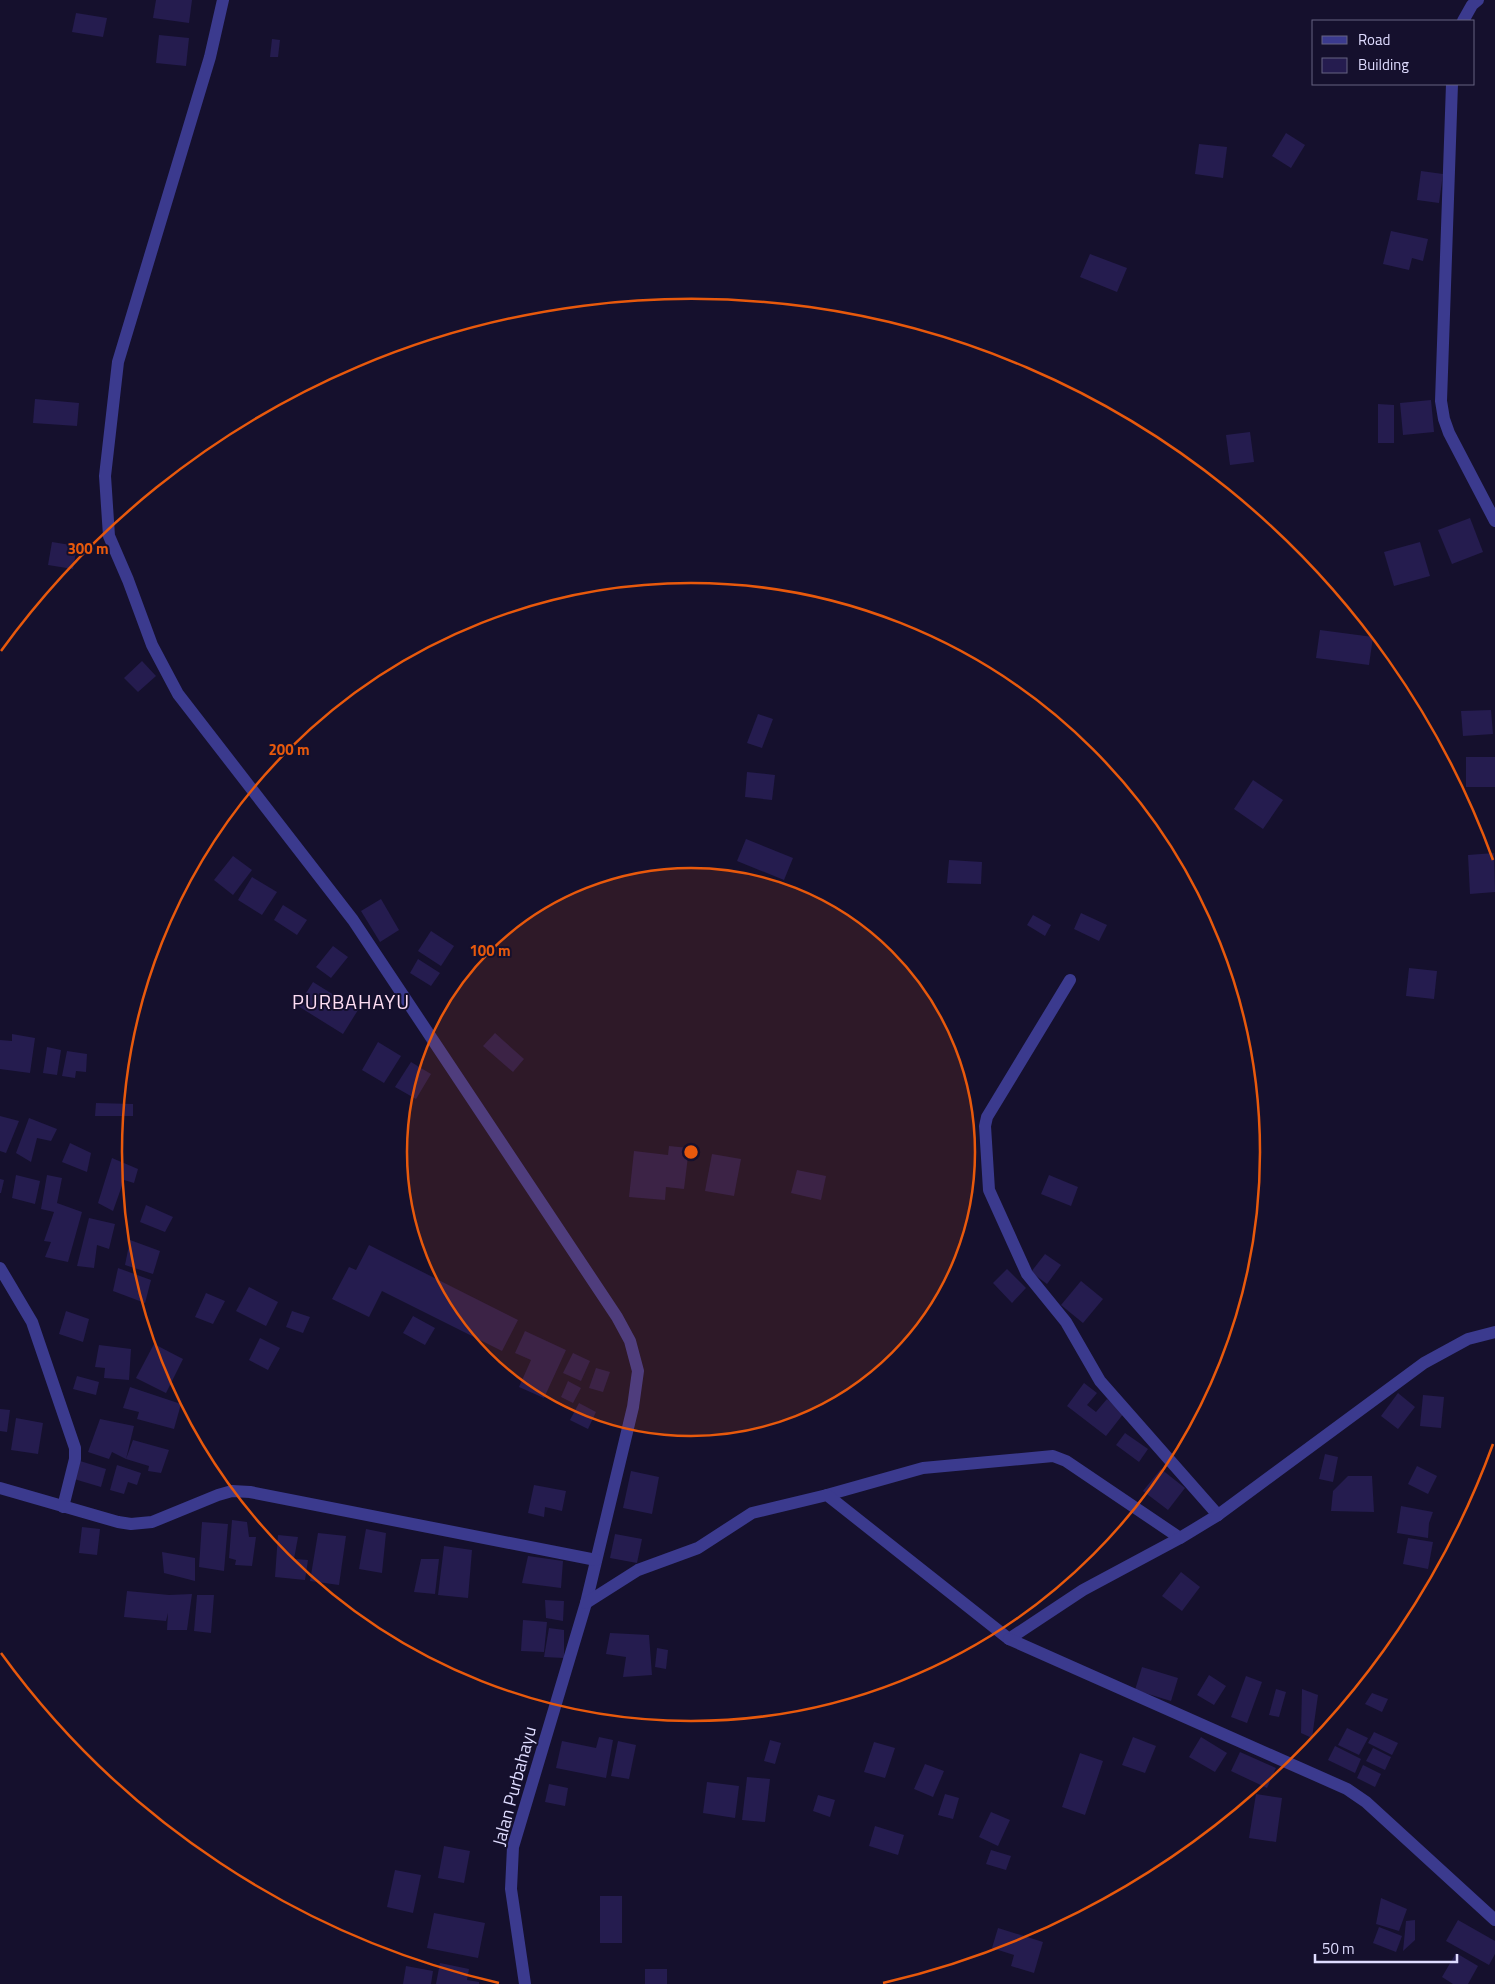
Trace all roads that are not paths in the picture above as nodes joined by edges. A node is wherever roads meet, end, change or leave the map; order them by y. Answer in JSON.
{"nodes":[{"id":1,"x":223,"y":0,"type":"edge"},
{"id":2,"x":1478,"y":0,"type":"edge"},
{"id":3,"x":1464,"y":20,"type":"edge"},
{"id":4,"x":1452,"y":85,"type":"edge"},
{"id":5,"x":1495,"y":521,"type":"edge"},
{"id":6,"x":1070,"y":980,"type":"dead end"},
{"id":7,"x":0,"y":1268,"type":"edge"},
{"id":8,"x":1495,"y":1332,"type":"edge"},
{"id":9,"x":0,"y":1488,"type":"edge"},
{"id":10,"x":827,"y":1495,"type":"junction"},
{"id":11,"x":63,"y":1507,"type":"junction"},
{"id":12,"x":1218,"y":1516,"type":"junction"},
{"id":13,"x":1180,"y":1538,"type":"junction"},
{"id":14,"x":596,"y":1560,"type":"junction"},
{"id":15,"x":586,"y":1603,"type":"junction"},
{"id":16,"x":1009,"y":1639,"type":"junction"},
{"id":17,"x":1495,"y":1920,"type":"edge"},
{"id":18,"x":525,"y":1984,"type":"edge"}],
"edges":[{"from":1,"to":14,"type":"street","name":"Jalan Purbahayu"},
{"from":2,"to":3,"type":"street"},
{"from":4,"to":5,"type":"street"},
{"from":6,"to":12,"type":"street"},
{"from":7,"to":11,"type":"street"},
{"from":8,"to":12,"type":"street"},
{"from":9,"to":11,"type":"street"},
{"from":10,"to":13,"type":"street"},
{"from":10,"to":15,"type":"street"},
{"from":10,"to":16,"type":"street"},
{"from":11,"to":14,"type":"street"},
{"from":12,"to":13,"type":"street"},
{"from":13,"to":16,"type":"street"},
{"from":14,"to":15,"type":"street","name":"Jalan Purbahayu"},
{"from":15,"to":18,"type":"street","name":"Jalan Purbahayu"},
{"from":16,"to":17,"type":"street"}]}
